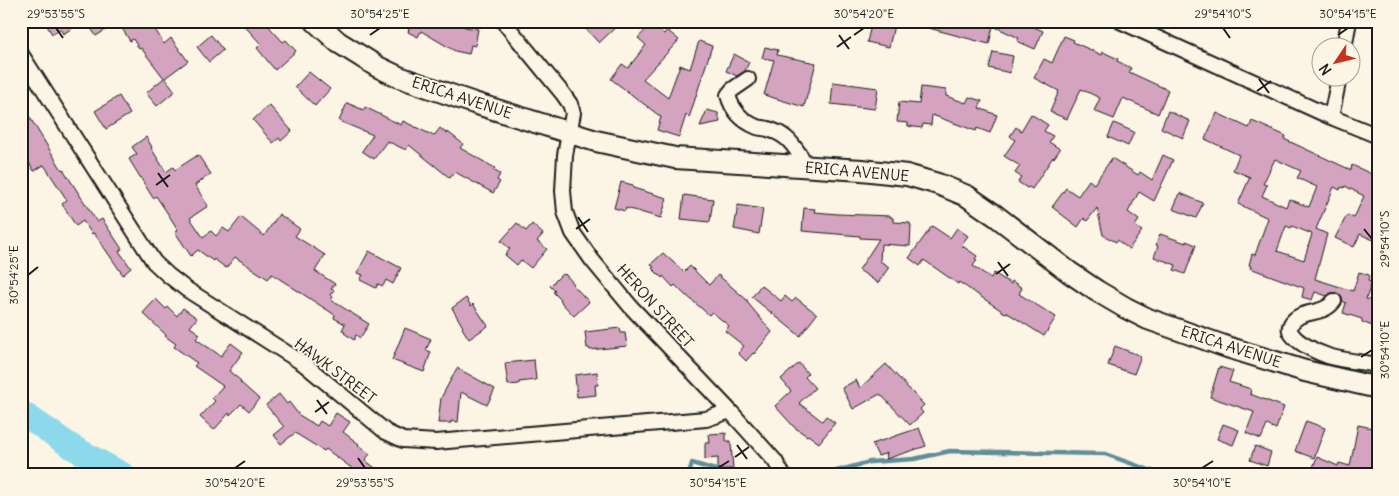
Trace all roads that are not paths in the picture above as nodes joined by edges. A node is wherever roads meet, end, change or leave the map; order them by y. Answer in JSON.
{"nodes":[{"id":1,"x":315,"y":21,"type":"edge"},
{"id":2,"x":503,"y":21,"type":"edge"},
{"id":3,"x":1120,"y":21,"type":"edge"},
{"id":4,"x":1349,"y":21,"type":"edge"},
{"id":5,"x":1346,"y":38,"type":"edge"},
{"id":6,"x":21,"y":54,"type":"edge"},
{"id":7,"x":748,"y":79,"type":"dead end"},
{"id":8,"x":1337,"y":88,"type":"edge"},
{"id":9,"x":1332,"y":117,"type":"junction"},
{"id":10,"x":570,"y":132,"type":"junction"},
{"id":11,"x":1378,"y":136,"type":"edge"},
{"id":12,"x":808,"y":167,"type":"junction"},
{"id":13,"x":1334,"y":301,"type":"dead end"},
{"id":14,"x":1378,"y":365,"type":"edge"},
{"id":15,"x":1378,"y":388,"type":"edge"},
{"id":16,"x":730,"y":411,"type":"junction"},
{"id":17,"x":783,"y":475,"type":"edge"}],
"edges":[{"from":1,"to":10,"type":"street","name":"ERICA AVENUE"},
{"from":2,"to":10,"type":"street","name":"HERON STREET"},
{"from":3,"to":9,"type":"street"},
{"from":4,"to":5,"type":"street"},
{"from":6,"to":16,"type":"street","name":"HAWK STREET"},
{"from":7,"to":12,"type":"street"},
{"from":8,"to":9,"type":"street"},
{"from":9,"to":11,"type":"street"},
{"from":10,"to":12,"type":"street","name":"ERICA AVENUE"},
{"from":10,"to":16,"type":"street","name":"HERON STREET"},
{"from":12,"to":15,"type":"street","name":"ERICA AVENUE"},
{"from":13,"to":14,"type":"street"},
{"from":16,"to":17,"type":"street","name":"HERON STREET"}]}
